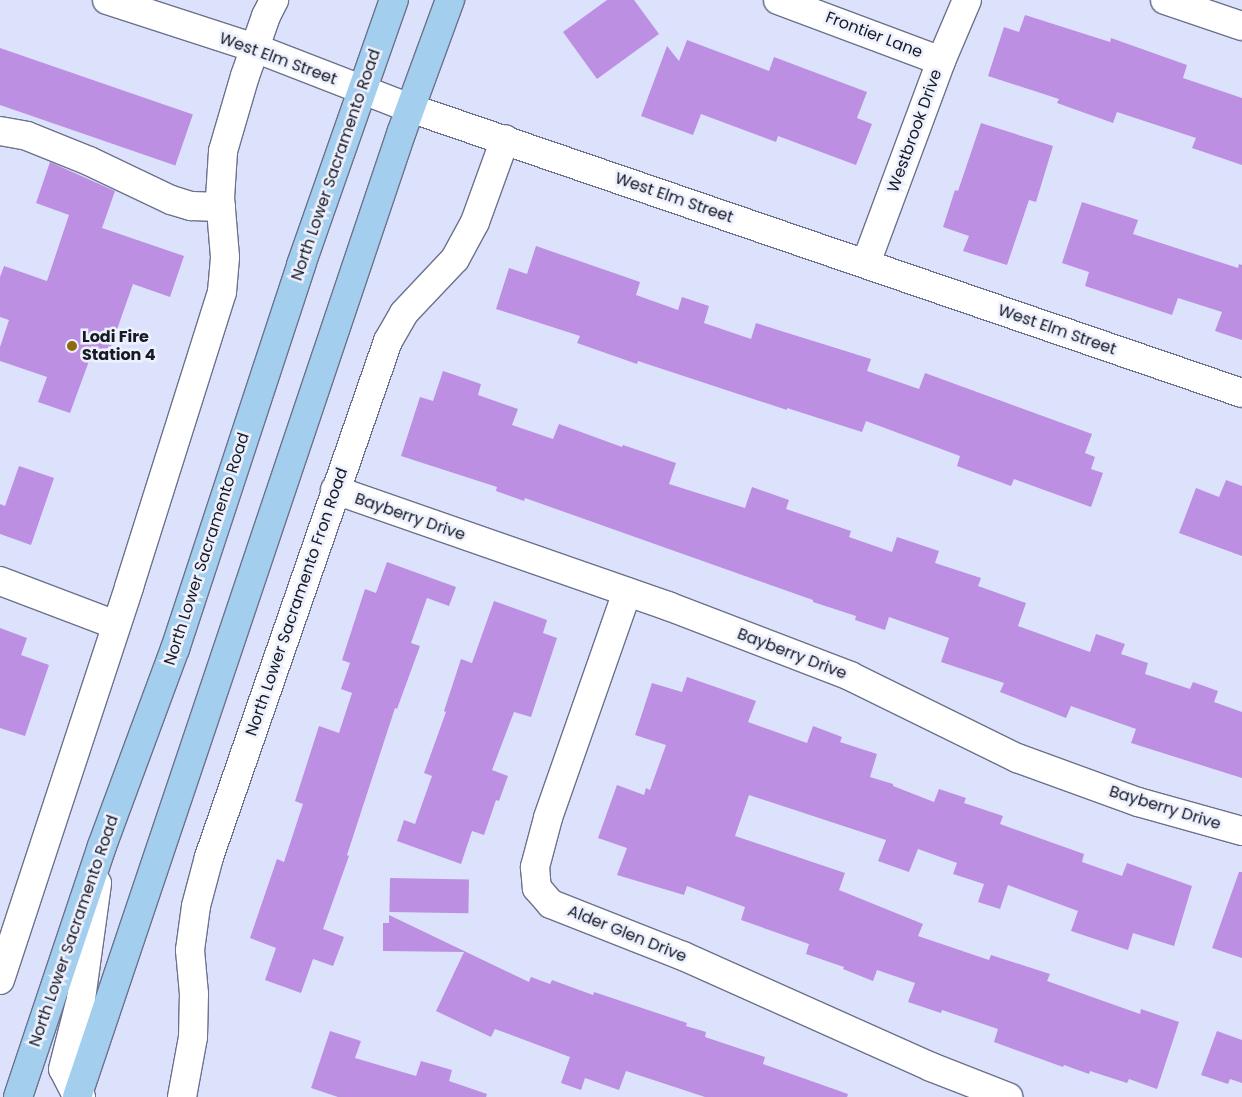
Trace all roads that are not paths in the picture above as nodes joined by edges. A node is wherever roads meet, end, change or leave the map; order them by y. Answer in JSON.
{"nodes":[{"id":1,"x":107,"y":0,"type":"edge"},
{"id":2,"x":274,"y":0,"type":"edge"},
{"id":3,"x":394,"y":0,"type":"edge"},
{"id":4,"x":450,"y":0,"type":"edge"},
{"id":5,"x":778,"y":0,"type":"edge"},
{"id":6,"x":967,"y":0,"type":"edge"},
{"id":7,"x":1166,"y":0,"type":"edge"},
{"id":8,"x":1242,"y":26,"type":"edge"},
{"id":9,"x":255,"y":48,"type":"junction"},
{"id":10,"x":941,"y":61,"type":"junction"},
{"id":11,"x":363,"y":90,"type":"junction"},
{"id":12,"x":410,"y":108,"type":"junction"},
{"id":13,"x":0,"y":130,"type":"edge"},
{"id":14,"x":505,"y":140,"type":"junction"},
{"id":15,"x":220,"y":207,"type":"junction"},
{"id":16,"x":866,"y":263,"type":"junction"},
{"id":17,"x":1242,"y":393,"type":"edge"},
{"id":18,"x":335,"y":490,"type":"junction"},
{"id":19,"x":0,"y":581,"type":"edge"},
{"id":20,"x":627,"y":592,"type":"junction"},
{"id":21,"x":116,"y":625,"type":"junction"},
{"id":22,"x":1242,"y":831,"type":"edge"},
{"id":23,"x":102,"y":846,"type":"junction"},
{"id":24,"x":0,"y":980,"type":"edge"},
{"id":25,"x":18,"y":1097,"type":"edge"},
{"id":26,"x":78,"y":1097,"type":"edge"},
{"id":27,"x":182,"y":1097,"type":"edge"},
{"id":28,"x":1008,"y":1097,"type":"edge"}],
"edges":[{"from":1,"to":9,"type":"street","name":"West Elm Street"},
{"from":2,"to":9,"type":"street"},
{"from":3,"to":11,"type":"main road","name":"North Lower Sacramento Road"},
{"from":4,"to":12,"type":"main road"},
{"from":5,"to":10,"type":"street","name":"Frontier Lane"},
{"from":6,"to":10,"type":"street","name":"Westbrook Drive"},
{"from":7,"to":8,"type":"street"},
{"from":9,"to":11,"type":"street","name":"West Elm Street"},
{"from":9,"to":15,"type":"street"},
{"from":10,"to":16,"type":"street","name":"Westbrook Drive"},
{"from":11,"to":12,"type":"street","name":"West Elm Street"},
{"from":11,"to":23,"type":"main road","name":"North Lower Sacramento Road"},
{"from":12,"to":14,"type":"street","name":"West Elm Street"},
{"from":12,"to":26,"type":"main road"},
{"from":13,"to":15,"type":"street"},
{"from":14,"to":16,"type":"street","name":"West Elm Street"},
{"from":14,"to":18,"type":"street","name":"North Lower Sacramento Fron Road"},
{"from":15,"to":21,"type":"street"},
{"from":16,"to":17,"type":"street","name":"West Elm Street"},
{"from":18,"to":20,"type":"street","name":"Bayberry Drive"},
{"from":18,"to":27,"type":"street","name":"North Lower Sacramento Fron Road"},
{"from":19,"to":21,"type":"street"},
{"from":20,"to":22,"type":"street","name":"Bayberry Drive"},
{"from":20,"to":28,"type":"street","name":"Alder Glen Drive"},
{"from":21,"to":24,"type":"street"},
{"from":23,"to":25,"type":"main road","name":"North Lower Sacramento Road"},
{"from":23,"to":26,"type":"street"}]}
